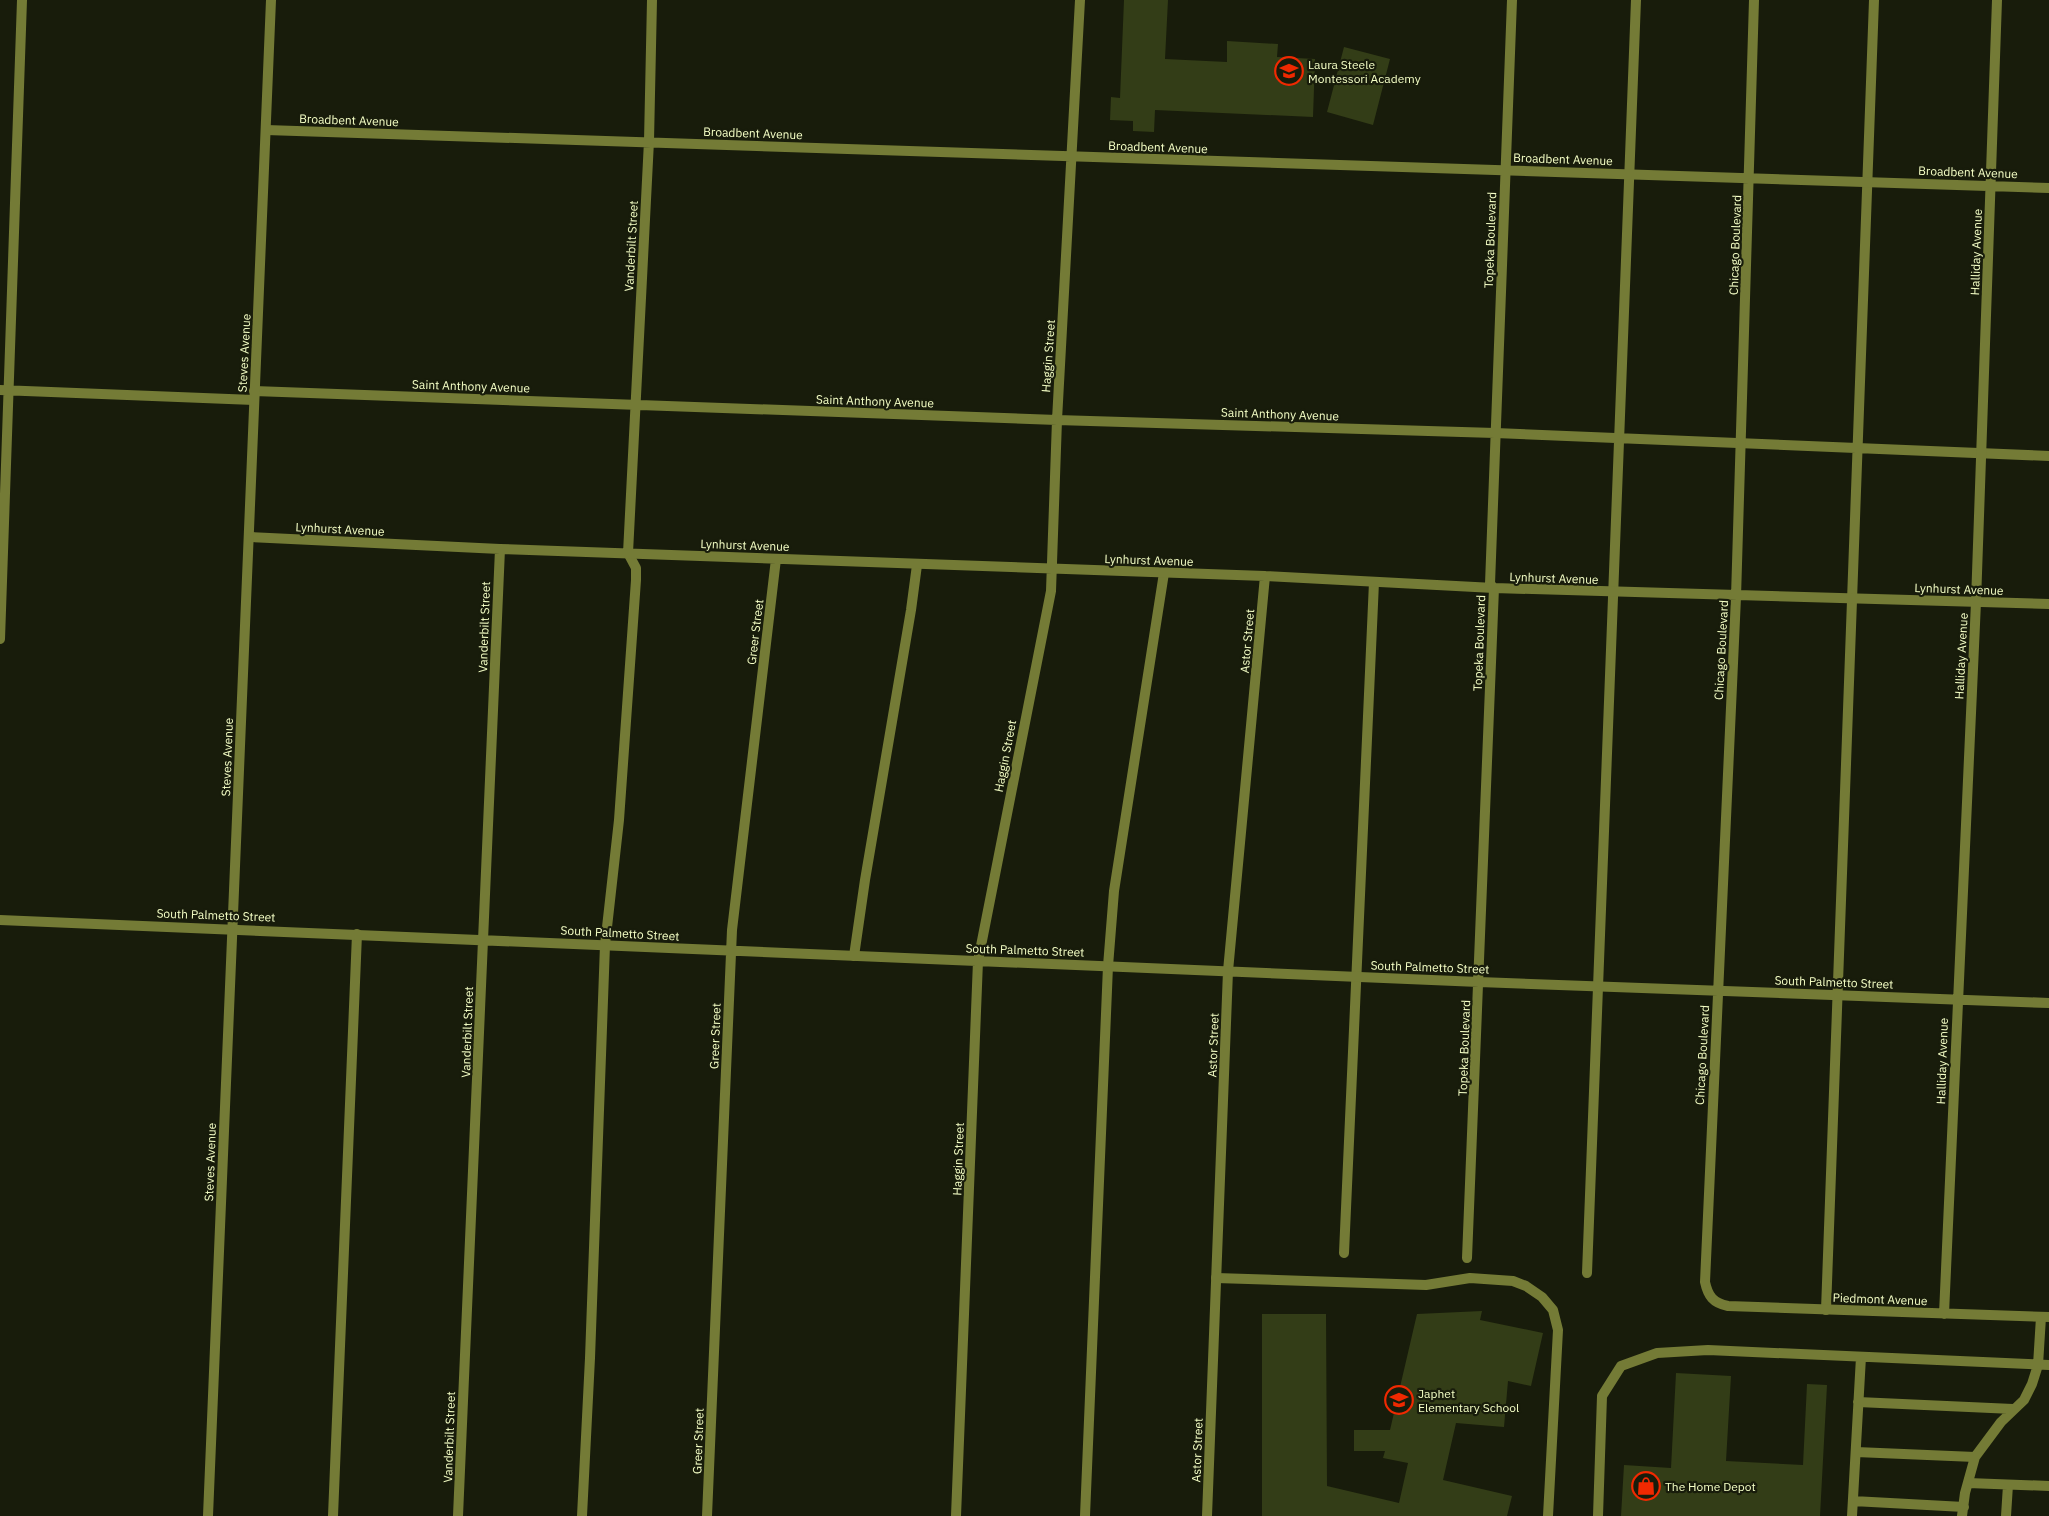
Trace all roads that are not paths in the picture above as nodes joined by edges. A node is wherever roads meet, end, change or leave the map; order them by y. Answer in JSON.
{"nodes":[{"id":1,"x":22,"y":0,"type":"edge"},
{"id":2,"x":271,"y":0,"type":"edge"},
{"id":3,"x":652,"y":0,"type":"edge"},
{"id":4,"x":1080,"y":0,"type":"edge"},
{"id":5,"x":1512,"y":0,"type":"edge"},
{"id":6,"x":1636,"y":0,"type":"edge"},
{"id":7,"x":1754,"y":0,"type":"edge"},
{"id":8,"x":1874,"y":0,"type":"edge"},
{"id":9,"x":1996,"y":0,"type":"edge"},
{"id":10,"x":266,"y":130,"type":"junction"},
{"id":11,"x":649,"y":141,"type":"junction"},
{"id":12,"x":1073,"y":157,"type":"junction"},
{"id":13,"x":1505,"y":169,"type":"junction"},
{"id":14,"x":1629,"y":173,"type":"junction"},
{"id":15,"x":1749,"y":178,"type":"junction"},
{"id":16,"x":1867,"y":181,"type":"junction"},
{"id":17,"x":1991,"y":185,"type":"junction"},
{"id":18,"x":2049,"y":188,"type":"edge"},
{"id":19,"x":4,"y":390,"type":"edge"},
{"id":20,"x":254,"y":396,"type":"junction"},
{"id":21,"x":635,"y":405,"type":"junction"},
{"id":22,"x":1056,"y":420,"type":"junction"},
{"id":23,"x":1495,"y":433,"type":"junction"},
{"id":24,"x":1619,"y":438,"type":"junction"},
{"id":25,"x":1741,"y":443,"type":"junction"},
{"id":26,"x":1857,"y":448,"type":"junction"},
{"id":27,"x":1981,"y":453,"type":"junction"},
{"id":28,"x":2049,"y":456,"type":"edge"},
{"id":29,"x":249,"y":537,"type":"junction"},
{"id":30,"x":500,"y":549,"type":"junction"},
{"id":31,"x":628,"y":553,"type":"junction"},
{"id":32,"x":776,"y":560,"type":"junction"},
{"id":33,"x":917,"y":565,"type":"junction"},
{"id":34,"x":1051,"y":570,"type":"junction"},
{"id":35,"x":1164,"y":573,"type":"junction"},
{"id":36,"x":1265,"y":576,"type":"junction"},
{"id":37,"x":1374,"y":582,"type":"junction"},
{"id":38,"x":1494,"y":588,"type":"junction"},
{"id":39,"x":1613,"y":592,"type":"junction"},
{"id":40,"x":1736,"y":596,"type":"junction"},
{"id":41,"x":1852,"y":599,"type":"junction"},
{"id":42,"x":1976,"y":602,"type":"junction"},
{"id":43,"x":2049,"y":604,"type":"edge"},
{"id":44,"x":0,"y":639,"type":"edge"},
{"id":45,"x":0,"y":920,"type":"edge"},
{"id":46,"x":232,"y":928,"type":"junction"},
{"id":47,"x":357,"y":934,"type":"junction"},
{"id":48,"x":483,"y":939,"type":"junction"},
{"id":49,"x":605,"y":945,"type":"junction"},
{"id":50,"x":731,"y":951,"type":"junction"},
{"id":51,"x":854,"y":956,"type":"junction"},
{"id":52,"x":978,"y":961,"type":"junction"},
{"id":53,"x":1108,"y":966,"type":"junction"},
{"id":54,"x":1228,"y":971,"type":"junction"},
{"id":55,"x":1356,"y":976,"type":"junction"},
{"id":56,"x":1479,"y":982,"type":"junction"},
{"id":57,"x":1597,"y":986,"type":"junction"},
{"id":58,"x":1718,"y":990,"type":"junction"},
{"id":59,"x":1837,"y":995,"type":"junction"},
{"id":60,"x":1957,"y":1000,"type":"junction"},
{"id":61,"x":2049,"y":1003,"type":"edge"},
{"id":62,"x":1344,"y":1253,"type":"dead end"},
{"id":63,"x":1467,"y":1258,"type":"dead end"},
{"id":64,"x":1587,"y":1273,"type":"dead end"},
{"id":65,"x":1216,"y":1278,"type":"junction"},
{"id":66,"x":1712,"y":1299,"type":"joint"},
{"id":67,"x":1826,"y":1310,"type":"junction"},
{"id":68,"x":1944,"y":1314,"type":"junction"},
{"id":69,"x":2045,"y":1317,"type":"edge"},
{"id":70,"x":1861,"y":1357,"type":"junction"},
{"id":71,"x":2044,"y":1365,"type":"edge"},
{"id":72,"x":1858,"y":1402,"type":"junction"},
{"id":73,"x":2013,"y":1409,"type":"junction"},
{"id":74,"x":1856,"y":1452,"type":"junction"},
{"id":75,"x":1975,"y":1457,"type":"junction"},
{"id":76,"x":1968,"y":1483,"type":"junction"},
{"id":77,"x":2008,"y":1485,"type":"junction"},
{"id":78,"x":2049,"y":1486,"type":"edge"},
{"id":79,"x":1853,"y":1501,"type":"junction"},
{"id":80,"x":1963,"y":1511,"type":"edge"},
{"id":81,"x":208,"y":1516,"type":"edge"},
{"id":82,"x":333,"y":1516,"type":"edge"},
{"id":83,"x":458,"y":1516,"type":"edge"},
{"id":84,"x":582,"y":1516,"type":"edge"},
{"id":85,"x":708,"y":1516,"type":"edge"},
{"id":86,"x":956,"y":1516,"type":"edge"},
{"id":87,"x":1086,"y":1516,"type":"edge"},
{"id":88,"x":1207,"y":1516,"type":"edge"},
{"id":89,"x":1548,"y":1516,"type":"edge"},
{"id":90,"x":1598,"y":1516,"type":"edge"},
{"id":91,"x":1852,"y":1516,"type":"edge"},
{"id":92,"x":2006,"y":1516,"type":"edge"}],
"edges":[{"from":1,"to":19,"type":"street"},
{"from":2,"to":10,"type":"street","name":"Steves Avenue"},
{"from":3,"to":11,"type":"street","name":"Vanderbilt Street"},
{"from":4,"to":12,"type":"street","name":"Haggin Street"},
{"from":5,"to":13,"type":"street","name":"Topeka Boulevard"},
{"from":6,"to":14,"type":"street"},
{"from":7,"to":15,"type":"street","name":"Chicago Boulevard"},
{"from":8,"to":16,"type":"street"},
{"from":9,"to":17,"type":"street","name":"Halliday Avenue"},
{"from":10,"to":11,"type":"street","name":"Broadbent Avenue"},
{"from":10,"to":20,"type":"street","name":"Steves Avenue"},
{"from":11,"to":12,"type":"street","name":"Broadbent Avenue"},
{"from":11,"to":21,"type":"street","name":"Vanderbilt Street"},
{"from":12,"to":13,"type":"street","name":"Broadbent Avenue"},
{"from":12,"to":22,"type":"street","name":"Haggin Street"},
{"from":13,"to":14,"type":"street","name":"Broadbent Avenue"},
{"from":13,"to":23,"type":"street","name":"Topeka Boulevard"},
{"from":14,"to":15,"type":"street","name":"Broadbent Avenue"},
{"from":14,"to":24,"type":"street"},
{"from":15,"to":16,"type":"street","name":"Broadbent Avenue"},
{"from":15,"to":25,"type":"street","name":"Chicago Boulevard"},
{"from":16,"to":17,"type":"street","name":"Broadbent Avenue"},
{"from":16,"to":26,"type":"street"},
{"from":17,"to":18,"type":"street","name":"Broadbent Avenue"},
{"from":17,"to":27,"type":"street","name":"Halliday Avenue"},
{"from":19,"to":20,"type":"street","name":"Saint Anthony Avenue"},
{"from":19,"to":44,"type":"street"},
{"from":20,"to":21,"type":"street","name":"Saint Anthony Avenue"},
{"from":20,"to":29,"type":"street","name":"Steves Avenue"},
{"from":21,"to":22,"type":"street","name":"Saint Anthony Avenue"},
{"from":21,"to":31,"type":"street","name":"Vanderbilt Street"},
{"from":22,"to":23,"type":"street","name":"Saint Anthony Avenue"},
{"from":22,"to":34,"type":"street","name":"Haggin Street"},
{"from":23,"to":24,"type":"street","name":"Saint Anthony Avenue"},
{"from":23,"to":38,"type":"street","name":"Topeka Boulevard"},
{"from":24,"to":25,"type":"street","name":"Saint Anthony Avenue"},
{"from":24,"to":39,"type":"street"},
{"from":25,"to":26,"type":"street","name":"Saint Anthony Avenue"},
{"from":25,"to":40,"type":"street","name":"Chicago Boulevard"},
{"from":26,"to":27,"type":"street","name":"Saint Anthony Avenue"},
{"from":26,"to":41,"type":"street"},
{"from":27,"to":28,"type":"street","name":"Saint Anthony Avenue"},
{"from":27,"to":42,"type":"street","name":"Halliday Avenue"},
{"from":29,"to":30,"type":"street","name":"Lynhurst Avenue"},
{"from":29,"to":46,"type":"street","name":"Steves Avenue"},
{"from":30,"to":31,"type":"street","name":"Lynhurst Avenue"},
{"from":30,"to":48,"type":"street","name":"Vanderbilt Street"},
{"from":31,"to":32,"type":"street","name":"Lynhurst Avenue"},
{"from":31,"to":49,"type":"street"},
{"from":32,"to":33,"type":"street","name":"Lynhurst Avenue"},
{"from":32,"to":50,"type":"street","name":"Greer Street"},
{"from":33,"to":34,"type":"street","name":"Lynhurst Avenue"},
{"from":33,"to":51,"type":"street"},
{"from":34,"to":35,"type":"street","name":"Lynhurst Avenue"},
{"from":34,"to":52,"type":"street","name":"Haggin Street"},
{"from":35,"to":36,"type":"street","name":"Lynhurst Avenue"},
{"from":35,"to":53,"type":"street"},
{"from":36,"to":37,"type":"street","name":"Lynhurst Avenue"},
{"from":36,"to":54,"type":"street","name":"Astor Street"},
{"from":37,"to":38,"type":"street","name":"Lynhurst Avenue"},
{"from":37,"to":55,"type":"street"},
{"from":38,"to":39,"type":"street","name":"Lynhurst Avenue"},
{"from":38,"to":56,"type":"street","name":"Topeka Boulevard"},
{"from":39,"to":40,"type":"street","name":"Lynhurst Avenue"},
{"from":39,"to":57,"type":"street"},
{"from":40,"to":41,"type":"street","name":"Lynhurst Avenue"},
{"from":40,"to":58,"type":"street","name":"Chicago Boulevard"},
{"from":41,"to":42,"type":"street","name":"Lynhurst Avenue"},
{"from":41,"to":59,"type":"street"},
{"from":42,"to":43,"type":"street","name":"Lynhurst Avenue"},
{"from":42,"to":60,"type":"street","name":"Halliday Avenue"},
{"from":45,"to":46,"type":"street","name":"South Palmetto Street"},
{"from":46,"to":47,"type":"street","name":"South Palmetto Street"},
{"from":46,"to":81,"type":"street","name":"Steves Avenue"},
{"from":47,"to":48,"type":"street","name":"South Palmetto Street"},
{"from":47,"to":82,"type":"street"},
{"from":48,"to":49,"type":"street","name":"South Palmetto Street"},
{"from":48,"to":83,"type":"street","name":"Vanderbilt Street"},
{"from":49,"to":50,"type":"street","name":"South Palmetto Street"},
{"from":49,"to":84,"type":"street"},
{"from":50,"to":51,"type":"street","name":"South Palmetto Street"},
{"from":50,"to":85,"type":"street","name":"Greer Street"},
{"from":51,"to":52,"type":"street","name":"South Palmetto Street"},
{"from":52,"to":53,"type":"street","name":"South Palmetto Street"},
{"from":52,"to":86,"type":"street","name":"Haggin Street"},
{"from":53,"to":54,"type":"street","name":"South Palmetto Street"},
{"from":53,"to":87,"type":"street"},
{"from":54,"to":55,"type":"street","name":"South Palmetto Street"},
{"from":54,"to":65,"type":"street","name":"Astor Street"},
{"from":55,"to":56,"type":"street","name":"South Palmetto Street"},
{"from":55,"to":62,"type":"street"},
{"from":56,"to":57,"type":"street","name":"South Palmetto Street"},
{"from":56,"to":63,"type":"street","name":"Topeka Boulevard"},
{"from":57,"to":58,"type":"street","name":"South Palmetto Street"},
{"from":57,"to":64,"type":"street"},
{"from":58,"to":59,"type":"street","name":"South Palmetto Street"},
{"from":58,"to":66,"type":"street","name":"Chicago Boulevard"},
{"from":59,"to":60,"type":"street","name":"South Palmetto Street"},
{"from":59,"to":67,"type":"street"},
{"from":60,"to":61,"type":"street","name":"South Palmetto Street"},
{"from":60,"to":68,"type":"street","name":"Halliday Avenue"},
{"from":65,"to":88,"type":"street","name":"Astor Street"},
{"from":65,"to":89,"type":"street"},
{"from":66,"to":67,"type":"street","name":"Piedmont Avenue"},
{"from":67,"to":68,"type":"street","name":"Piedmont Avenue"},
{"from":68,"to":69,"type":"street","name":"Piedmont Avenue"},
{"from":69,"to":71,"type":"street"},
{"from":70,"to":71,"type":"street"},
{"from":70,"to":72,"type":"street"},
{"from":70,"to":90,"type":"street"},
{"from":71,"to":73,"type":"street"},
{"from":72,"to":73,"type":"street"},
{"from":72,"to":74,"type":"street"},
{"from":73,"to":75,"type":"street"},
{"from":74,"to":75,"type":"street"},
{"from":74,"to":79,"type":"street"},
{"from":75,"to":76,"type":"street"},
{"from":76,"to":77,"type":"street"},
{"from":76,"to":80,"type":"street"},
{"from":77,"to":78,"type":"street"},
{"from":77,"to":92,"type":"street"},
{"from":79,"to":80,"type":"street"},
{"from":79,"to":91,"type":"street"}]}
